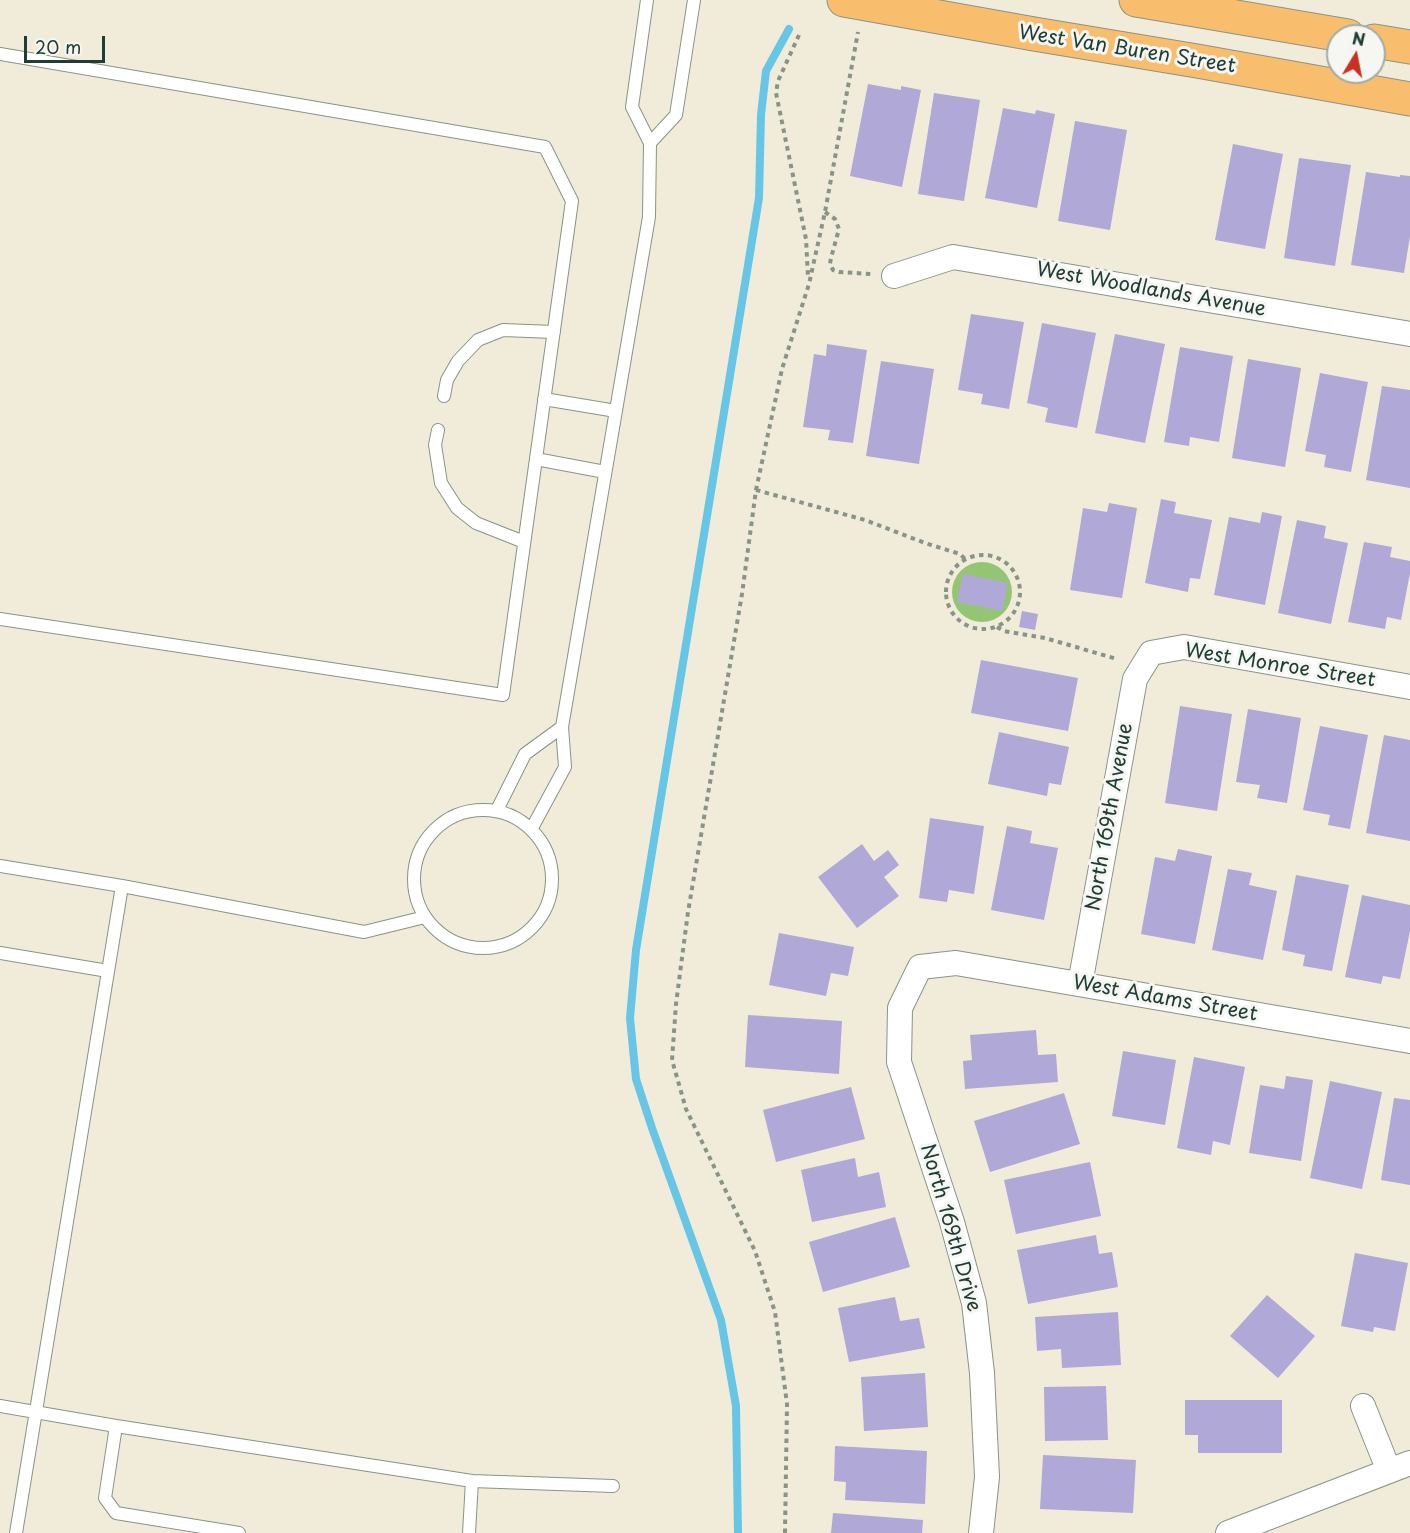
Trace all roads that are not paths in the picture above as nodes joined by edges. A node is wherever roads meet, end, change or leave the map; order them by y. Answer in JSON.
{"nodes":[{"id":1,"x":647,"y":0,"type":"edge"},
{"id":2,"x":694,"y":0,"type":"edge"},
{"id":3,"x":1136,"y":0,"type":"edge"},
{"id":4,"x":853,"y":2,"type":"edge"},
{"id":5,"x":1326,"y":32,"type":"edge"},
{"id":6,"x":1386,"y":43,"type":"edge"},
{"id":7,"x":1410,"y":47,"type":"edge"},
{"id":8,"x":0,"y":54,"type":"edge"},
{"id":9,"x":1410,"y":99,"type":"edge"},
{"id":10,"x":650,"y":143,"type":"junction"},
{"id":11,"x":894,"y":276,"type":"road end"},
{"id":12,"x":554,"y":332,"type":"junction"},
{"id":13,"x":1410,"y":334,"type":"edge"},
{"id":14,"x":444,"y":396,"type":"dead end"},
{"id":15,"x":544,"y":399,"type":"junction"},
{"id":16,"x":616,"y":411,"type":"junction"},
{"id":17,"x":438,"y":430,"type":"dead end"},
{"id":18,"x":536,"y":459,"type":"junction"},
{"id":19,"x":605,"y":472,"type":"junction"},
{"id":20,"x":524,"y":542,"type":"junction"},
{"id":21,"x":0,"y":619,"type":"edge"},
{"id":22,"x":1146,"y":661,"type":"joint"},
{"id":23,"x":1410,"y":687,"type":"edge"},
{"id":24,"x":562,"y":727,"type":"junction"},
{"id":25,"x":497,"y":810,"type":"junction"},
{"id":26,"x":532,"y":828,"type":"junction"},
{"id":27,"x":0,"y":866,"type":"edge"},
{"id":28,"x":122,"y":886,"type":"junction"},
{"id":29,"x":425,"y":917,"type":"junction"},
{"id":30,"x":0,"y":953,"type":"edge"},
{"id":31,"x":920,"y":967,"type":"joint"},
{"id":32,"x":108,"y":971,"type":"junction"},
{"id":33,"x":1080,"y":984,"type":"junction"},
{"id":34,"x":1410,"y":1041,"type":"edge"},
{"id":35,"x":0,"y":1406,"type":"edge"},
{"id":36,"x":1363,"y":1406,"type":"dead end"},
{"id":37,"x":36,"y":1413,"type":"junction"},
{"id":38,"x":116,"y":1426,"type":"junction"},
{"id":39,"x":1400,"y":1467,"type":"edge"},
{"id":40,"x":472,"y":1481,"type":"junction"},
{"id":41,"x":613,"y":1486,"type":"dead end"},
{"id":42,"x":16,"y":1533,"type":"edge"},
{"id":43,"x":239,"y":1533,"type":"edge"},
{"id":44,"x":469,"y":1533,"type":"edge"},
{"id":45,"x":981,"y":1533,"type":"edge"},
{"id":46,"x":1228,"y":1533,"type":"edge"}],
"edges":[{"from":1,"to":10,"type":"lane"},
{"from":2,"to":10,"type":"lane"},
{"from":3,"to":5,"type":"main road"},
{"from":4,"to":9,"type":"main road","name":"West Van Buren Street"},
{"from":6,"to":7,"type":"main road"},
{"from":8,"to":12,"type":"lane"},
{"from":10,"to":16,"type":"lane"},
{"from":11,"to":13,"type":"street","name":"West Woodlands Avenue"},
{"from":12,"to":14,"type":"lane"},
{"from":12,"to":15,"type":"lane"},
{"from":15,"to":16,"type":"lane"},
{"from":15,"to":18,"type":"lane"},
{"from":16,"to":19,"type":"lane"},
{"from":17,"to":20,"type":"lane"},
{"from":18,"to":19,"type":"lane"},
{"from":18,"to":20,"type":"lane"},
{"from":19,"to":24,"type":"lane"},
{"from":20,"to":21,"type":"lane"},
{"from":22,"to":23,"type":"street","name":"West Monroe Street"},
{"from":22,"to":33,"type":"street","name":"North 169th Avenue"},
{"from":24,"to":25,"type":"lane"},
{"from":24,"to":26,"type":"lane"},
{"from":25,"to":26,"type":"lane"},
{"from":25,"to":29,"type":"lane"},
{"from":26,"to":29,"type":"lane"},
{"from":27,"to":28,"type":"lane"},
{"from":28,"to":29,"type":"lane"},
{"from":28,"to":32,"type":"lane"},
{"from":30,"to":32,"type":"lane"},
{"from":31,"to":33,"type":"street","name":"West Adams Street"},
{"from":31,"to":45,"type":"street","name":"North 169th Drive"},
{"from":32,"to":37,"type":"lane"},
{"from":33,"to":34,"type":"street","name":"West Adams Street"},
{"from":35,"to":37,"type":"lane"},
{"from":36,"to":39,"type":"street"},
{"from":37,"to":38,"type":"lane"},
{"from":37,"to":42,"type":"lane"},
{"from":38,"to":40,"type":"lane"},
{"from":38,"to":43,"type":"lane"},
{"from":39,"to":46,"type":"street"},
{"from":40,"to":41,"type":"lane"},
{"from":40,"to":44,"type":"lane"}]}
